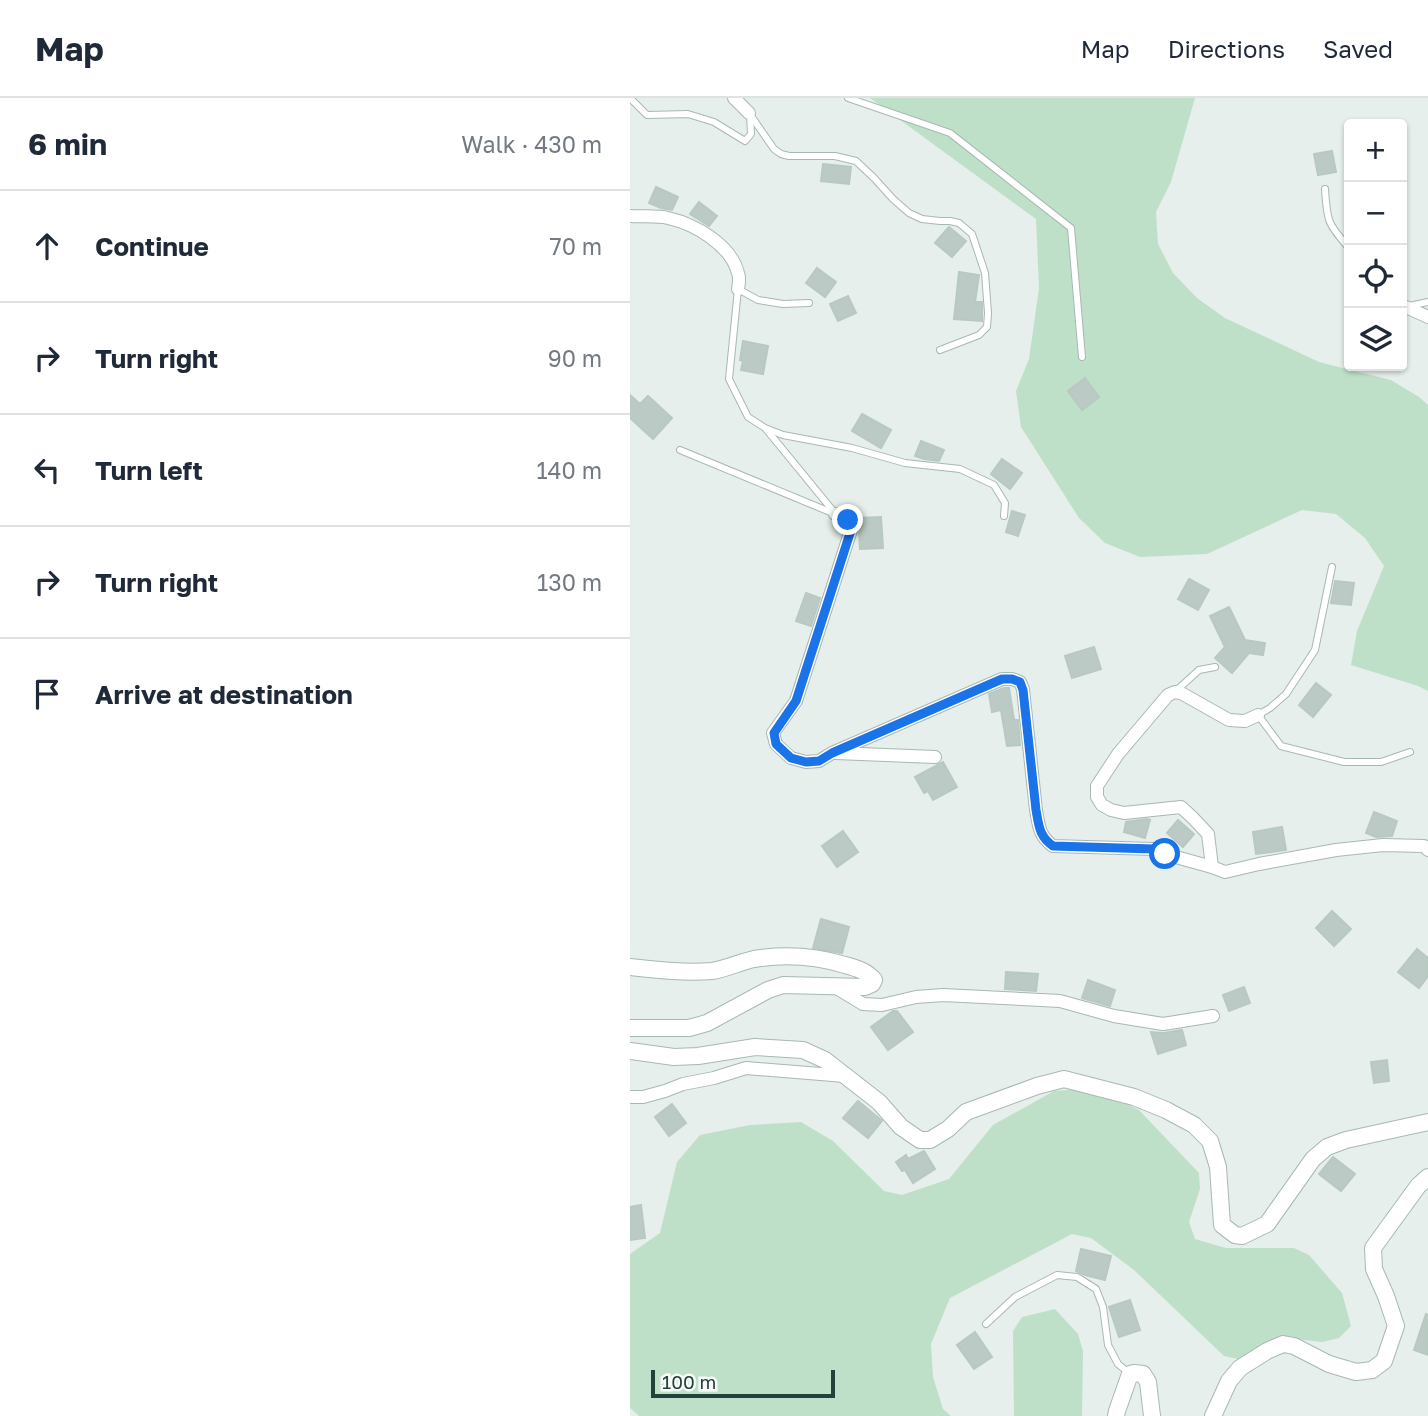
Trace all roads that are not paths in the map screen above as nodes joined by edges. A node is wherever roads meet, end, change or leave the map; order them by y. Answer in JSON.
{"nodes":[{"id":1,"x":630,"y":98,"type":"edge"},
{"id":2,"x":734,"y":98,"type":"edge"},
{"id":3,"x":848,"y":98,"type":"edge"},
{"id":4,"x":749,"y":113,"type":"junction"},
{"id":5,"x":1325,"y":190,"type":"dead end"},
{"id":6,"x":630,"y":216,"type":"edge"},
{"id":7,"x":1346,"y":245,"type":"edge"},
{"id":8,"x":738,"y":289,"type":"junction"},
{"id":9,"x":1428,"y":302,"type":"edge"},
{"id":10,"x":809,"y":303,"type":"dead end"},
{"id":11,"x":1407,"y":305,"type":"edge"},
{"id":12,"x":1407,"y":306,"type":"edge"},
{"id":13,"x":1428,"y":317,"type":"edge"},
{"id":14,"x":940,"y":350,"type":"dead end"},
{"id":15,"x":1082,"y":357,"type":"dead end"},
{"id":16,"x":765,"y":428,"type":"junction"},
{"id":17,"x":680,"y":450,"type":"dead end"},
{"id":18,"x":835,"y":514,"type":"junction"},
{"id":19,"x":1004,"y":516,"type":"dead end"},
{"id":20,"x":1332,"y":567,"type":"dead end"},
{"id":21,"x":1215,"y":667,"type":"dead end"},
{"id":22,"x":1175,"y":692,"type":"junction"},
{"id":23,"x":1258,"y":715,"type":"junction"},
{"id":24,"x":1410,"y":752,"type":"dead end"},
{"id":25,"x":832,"y":753,"type":"junction"},
{"id":26,"x":935,"y":757,"type":"dead end"},
{"id":27,"x":1427,"y":848,"type":"edge"},
{"id":28,"x":1212,"y":867,"type":"junction"},
{"id":29,"x":630,"y":967,"type":"edge"},
{"id":30,"x":835,"y":987,"type":"junction"},
{"id":31,"x":1213,"y":1016,"type":"dead end"},
{"id":32,"x":630,"y":1028,"type":"edge"},
{"id":33,"x":630,"y":1051,"type":"edge"},
{"id":34,"x":845,"y":1076,"type":"junction"},
{"id":35,"x":630,"y":1097,"type":"edge"},
{"id":36,"x":1428,"y":1122,"type":"edge"},
{"id":37,"x":1428,"y":1177,"type":"edge"},
{"id":38,"x":986,"y":1324,"type":"dead end"},
{"id":39,"x":1130,"y":1374,"type":"junction"},
{"id":40,"x":1116,"y":1416,"type":"edge"},
{"id":41,"x":1152,"y":1416,"type":"edge"},
{"id":42,"x":1213,"y":1416,"type":"edge"}],
"edges":[{"from":1,"to":4,"type":"lane"},
{"from":2,"to":4,"type":"street"},
{"from":3,"to":15,"type":"lane"},
{"from":4,"to":14,"type":"lane"},
{"from":5,"to":7,"type":"lane"},
{"from":6,"to":8,"type":"street"},
{"from":8,"to":10,"type":"lane"},
{"from":8,"to":16,"type":"lane"},
{"from":9,"to":11,"type":"lane"},
{"from":12,"to":13,"type":"street"},
{"from":16,"to":18,"type":"lane"},
{"from":16,"to":19,"type":"lane"},
{"from":17,"to":18,"type":"lane"},
{"from":18,"to":25,"type":"street"},
{"from":20,"to":23,"type":"lane"},
{"from":21,"to":22,"type":"lane"},
{"from":22,"to":23,"type":"street"},
{"from":22,"to":28,"type":"street"},
{"from":23,"to":24,"type":"lane"},
{"from":25,"to":26,"type":"street"},
{"from":25,"to":28,"type":"street"},
{"from":27,"to":28,"type":"street"},
{"from":29,"to":30,"type":"street"},
{"from":30,"to":31,"type":"street"},
{"from":30,"to":32,"type":"street"},
{"from":33,"to":34,"type":"street"},
{"from":34,"to":35,"type":"street"},
{"from":34,"to":36,"type":"street"},
{"from":37,"to":42,"type":"street"},
{"from":38,"to":39,"type":"lane"},
{"from":39,"to":40,"type":"street"},
{"from":39,"to":41,"type":"street"}]}
